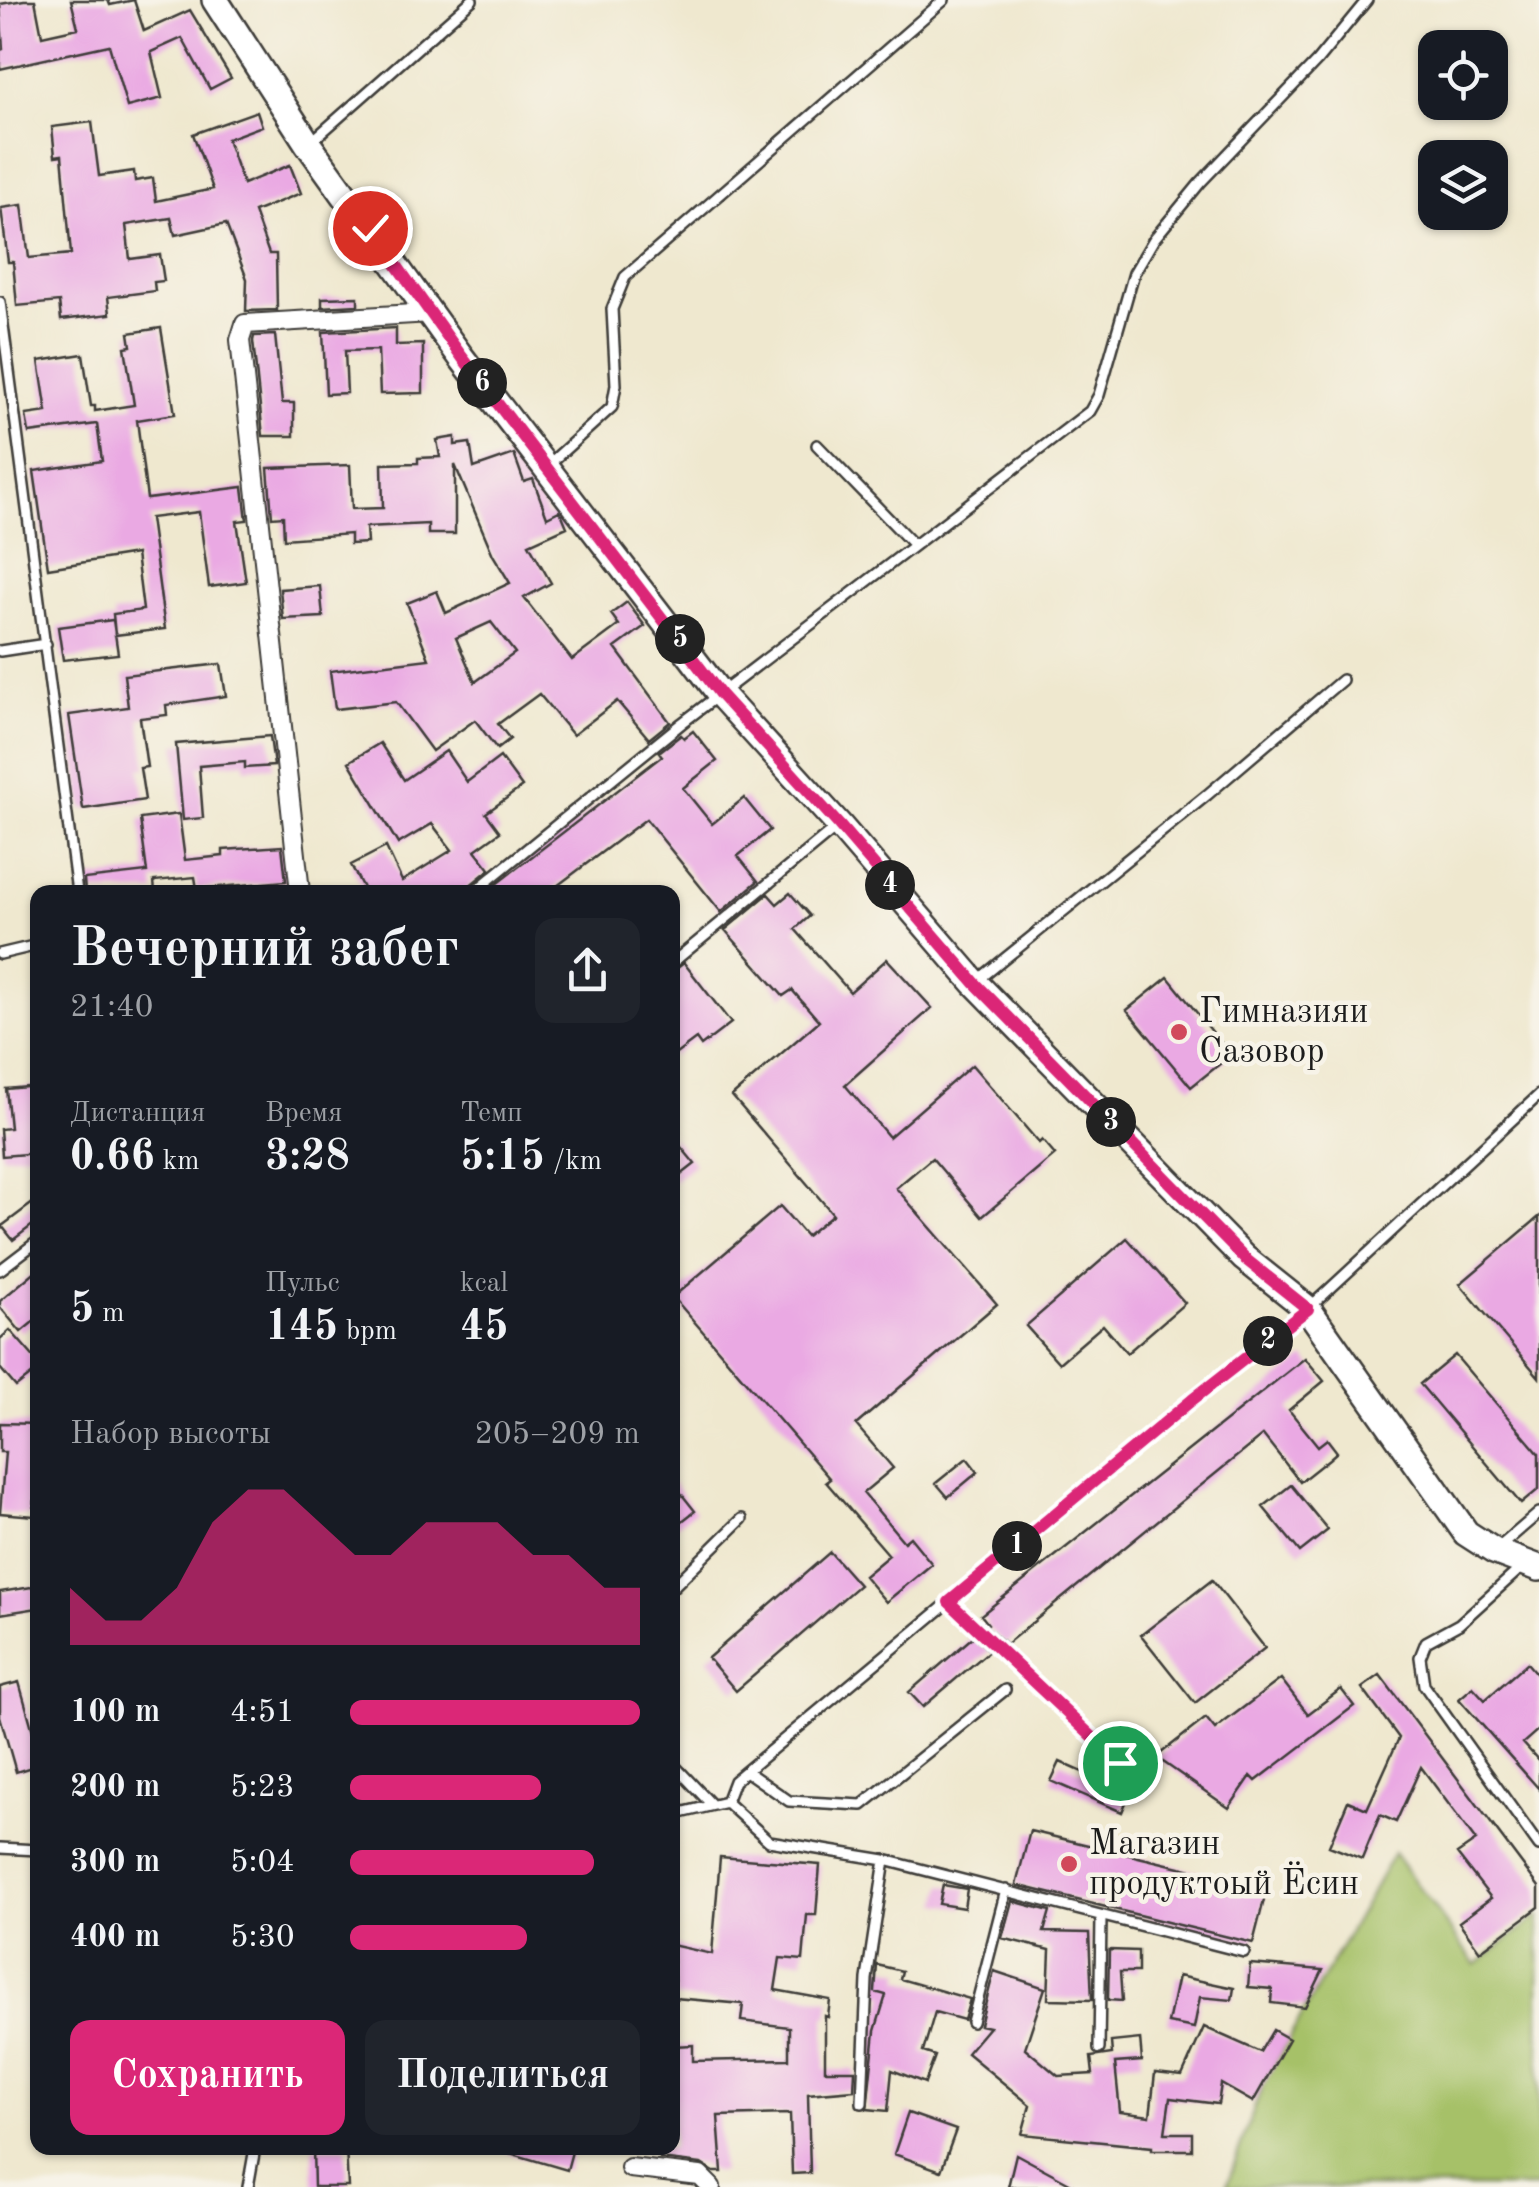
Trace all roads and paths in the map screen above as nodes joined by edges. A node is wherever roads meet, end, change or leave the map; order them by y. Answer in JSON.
{"nodes":[{"id":1,"x":215,"y":0,"type":"edge"},
{"id":2,"x":472,"y":0,"type":"edge"},
{"id":3,"x":944,"y":0,"type":"edge"},
{"id":4,"x":1368,"y":0,"type":"edge"},
{"id":5,"x":308,"y":144,"type":"junction"},
{"id":6,"x":0,"y":302,"type":"edge"},
{"id":7,"x":431,"y":312,"type":"junction"},
{"id":8,"x":817,"y":445,"type":"dead end"},
{"id":9,"x":546,"y":467,"type":"junction"},
{"id":10,"x":914,"y":546,"type":"junction"},
{"id":11,"x":46,"y":644,"type":"junction"},
{"id":12,"x":0,"y":651,"type":"edge"},
{"id":13,"x":1342,"y":680,"type":"dead end"},
{"id":14,"x":720,"y":694,"type":"junction"},
{"id":15,"x":839,"y":825,"type":"junction"},
{"id":16,"x":76,"y":885,"type":"edge"},
{"id":17,"x":299,"y":885,"type":"edge"},
{"id":18,"x":483,"y":885,"type":"edge"},
{"id":19,"x":30,"y":947,"type":"edge"},
{"id":20,"x":0,"y":954,"type":"edge"},
{"id":21,"x":680,"y":956,"type":"edge"},
{"id":22,"x":975,"y":983,"type":"junction"},
{"id":23,"x":1539,"y":1095,"type":"edge"},
{"id":24,"x":30,"y":1247,"type":"edge"},
{"id":25,"x":0,"y":1270,"type":"edge"},
{"id":26,"x":1308,"y":1309,"type":"junction"},
{"id":27,"x":1539,"y":1513,"type":"edge"},
{"id":28,"x":742,"y":1519,"type":"dead end"},
{"id":29,"x":1494,"y":1551,"type":"junction"},
{"id":30,"x":1532,"y":1566,"type":"edge"},
{"id":31,"x":680,"y":1580,"type":"edge"},
{"id":32,"x":949,"y":1602,"type":"junction"},
{"id":33,"x":1004,"y":1690,"type":"dead end"},
{"id":34,"x":1120,"y":1763,"type":"dead end"},
{"id":35,"x":746,"y":1771,"type":"junction"},
{"id":36,"x":680,"y":1772,"type":"edge"},
{"id":37,"x":726,"y":1802,"type":"junction"},
{"id":38,"x":712,"y":1806,"type":"junction"},
{"id":39,"x":680,"y":1814,"type":"edge"},
{"id":40,"x":1539,"y":1846,"type":"edge"},
{"id":41,"x":0,"y":1848,"type":"edge"},
{"id":42,"x":30,"y":1850,"type":"edge"},
{"id":43,"x":885,"y":1860,"type":"junction"},
{"id":44,"x":1006,"y":1890,"type":"junction"},
{"id":45,"x":1101,"y":1918,"type":"junction"},
{"id":46,"x":1244,"y":1952,"type":"dead end"},
{"id":47,"x":972,"y":2022,"type":"dead end"},
{"id":48,"x":1100,"y":2050,"type":"dead end"},
{"id":49,"x":862,"y":2103,"type":"dead end"},
{"id":50,"x":254,"y":2155,"type":"edge"},
{"id":51,"x":630,"y":2168,"type":"dead end"},
{"id":52,"x":248,"y":2187,"type":"edge"},
{"id":53,"x":711,"y":2187,"type":"edge"}],
"edges":[{"from":1,"to":5,"type":"street"},
{"from":2,"to":5,"type":"lane"},
{"from":3,"to":9,"type":"lane"},
{"from":4,"to":10,"type":"lane"},
{"from":5,"to":7,"type":"street"},
{"from":6,"to":11,"type":"lane"},
{"from":7,"to":9,"type":"street"},
{"from":7,"to":17,"type":"street"},
{"from":8,"to":10,"type":"lane"},
{"from":9,"to":14,"type":"street"},
{"from":10,"to":14,"type":"lane"},
{"from":11,"to":12,"type":"lane"},
{"from":11,"to":16,"type":"lane"},
{"from":13,"to":22,"type":"lane"},
{"from":14,"to":15,"type":"street"},
{"from":14,"to":18,"type":"lane"},
{"from":15,"to":21,"type":"lane"},
{"from":15,"to":22,"type":"street"},
{"from":19,"to":20,"type":"lane"},
{"from":22,"to":26,"type":"street"},
{"from":23,"to":26,"type":"lane"},
{"from":24,"to":25,"type":"lane"},
{"from":26,"to":29,"type":"street"},
{"from":26,"to":32,"type":"lane"},
{"from":27,"to":29,"type":"lane"},
{"from":28,"to":31,"type":"lane"},
{"from":29,"to":30,"type":"street"},
{"from":30,"to":40,"type":"lane"},
{"from":32,"to":34,"type":"lane"},
{"from":32,"to":35,"type":"lane"},
{"from":33,"to":35,"type":"lane"},
{"from":35,"to":37,"type":"lane"},
{"from":36,"to":38,"type":"lane"},
{"from":37,"to":38,"type":"lane"},
{"from":37,"to":43,"type":"lane"},
{"from":38,"to":39,"type":"lane"},
{"from":41,"to":42,"type":"lane"},
{"from":43,"to":44,"type":"lane"},
{"from":43,"to":49,"type":"lane"},
{"from":44,"to":45,"type":"lane"},
{"from":44,"to":47,"type":"lane"},
{"from":45,"to":46,"type":"lane"},
{"from":45,"to":48,"type":"lane"},
{"from":50,"to":52,"type":"lane"},
{"from":51,"to":53,"type":"street"}]}
